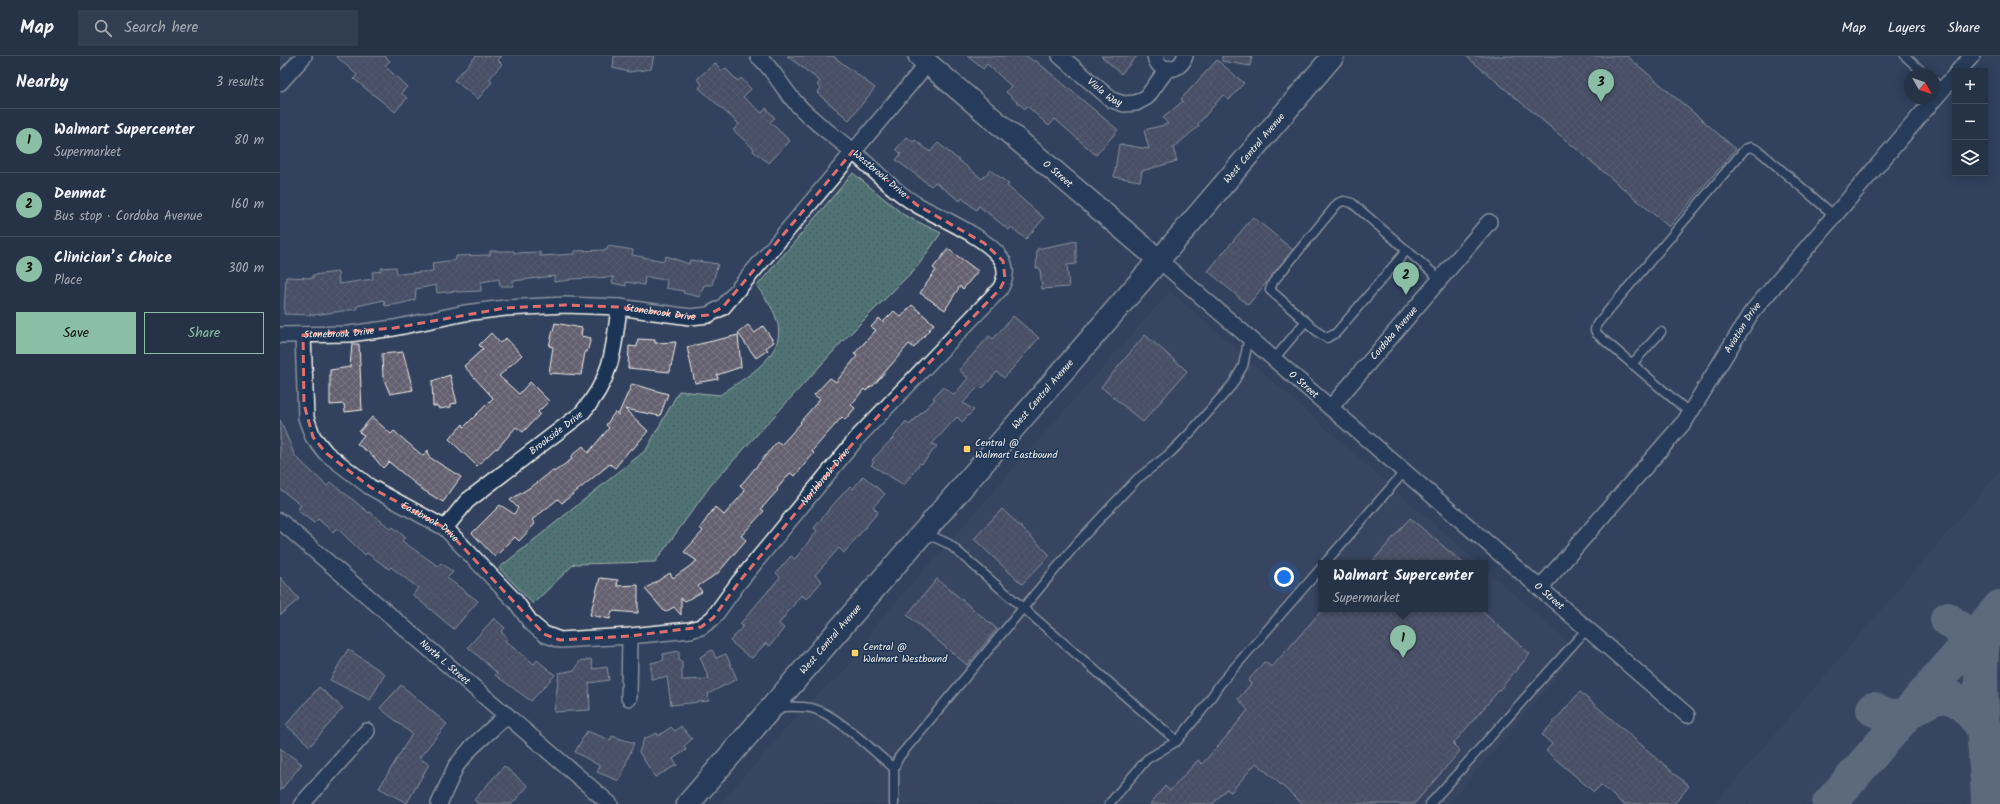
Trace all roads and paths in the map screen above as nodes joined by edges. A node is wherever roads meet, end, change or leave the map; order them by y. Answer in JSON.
{"nodes":[{"id":1,"x":304,"y":56,"type":"edge"},
{"id":2,"x":758,"y":56,"type":"edge"},
{"id":3,"x":1060,"y":56,"type":"edge"},
{"id":4,"x":1155,"y":56,"type":"edge"},
{"id":5,"x":1185,"y":56,"type":"edge"},
{"id":6,"x":1333,"y":56,"type":"edge"},
{"id":7,"x":1905,"y":56,"type":"edge"},
{"id":8,"x":1972,"y":56,"type":"edge"},
{"id":9,"x":923,"y":60,"type":"edge"},
{"id":10,"x":1918,"y":68,"type":"edge"},
{"id":11,"x":1961,"y":68,"type":"edge"},
{"id":12,"x":1167,"y":69,"type":"junction"},
{"id":13,"x":1952,"y":77,"type":"edge"},
{"id":14,"x":280,"y":83,"type":"edge"},
{"id":15,"x":1940,"y":84,"type":"edge"},
{"id":16,"x":1923,"y":104,"type":"edge"},
{"id":17,"x":853,"y":151,"type":"junction"},
{"id":18,"x":1835,"y":216,"type":"junction"},
{"id":19,"x":1489,"y":222,"type":"dead end"},
{"id":20,"x":1407,"y":250,"type":"junction"},
{"id":21,"x":1158,"y":260,"type":"junction"},
{"id":22,"x":1005,"y":279,"type":"joint"},
{"id":23,"x":1440,"y":279,"type":"junction"},
{"id":24,"x":619,"y":307,"type":"junction"},
{"id":25,"x":1305,"y":322,"type":"junction"},
{"id":26,"x":1661,"y":332,"type":"dead end"},
{"id":27,"x":280,"y":335,"type":"edge"},
{"id":28,"x":303,"y":335,"type":"junction"},
{"id":29,"x":1249,"y":337,"type":"junction"},
{"id":30,"x":1274,"y":359,"type":"junction"},
{"id":31,"x":1632,"y":364,"type":"junction"},
{"id":32,"x":1331,"y":407,"type":"junction"},
{"id":33,"x":1690,"y":412,"type":"junction"},
{"id":34,"x":1405,"y":472,"type":"junction"},
{"id":35,"x":280,"y":521,"type":"edge"},
{"id":36,"x":445,"y":528,"type":"junction"},
{"id":37,"x":922,"y":532,"type":"junction"},
{"id":38,"x":1328,"y":560,"type":"edge"},
{"id":39,"x":1318,"y":571,"type":"edge"},
{"id":40,"x":1540,"y":588,"type":"junction"},
{"id":41,"x":1023,"y":607,"type":"junction"},
{"id":42,"x":1587,"y":629,"type":"junction"},
{"id":43,"x":630,"y":636,"type":"junction"},
{"id":44,"x":629,"y":698,"type":"dead end"},
{"id":45,"x":772,"y":707,"type":"junction"},
{"id":46,"x":507,"y":715,"type":"junction"},
{"id":47,"x":1687,"y":715,"type":"dead end"},
{"id":48,"x":367,"y":731,"type":"dead end"},
{"id":49,"x":1177,"y":741,"type":"junction"},
{"id":50,"x":894,"y":768,"type":"junction"},
{"id":51,"x":302,"y":804,"type":"edge"},
{"id":52,"x":439,"y":804,"type":"edge"},
{"id":53,"x":610,"y":804,"type":"edge"},
{"id":54,"x":688,"y":804,"type":"edge"},
{"id":55,"x":894,"y":804,"type":"edge"},
{"id":56,"x":1109,"y":804,"type":"edge"},
{"id":57,"x":1430,"y":804,"type":"edge"}],
"edges":[{"from":1,"to":14,"type":"street"},
{"from":2,"to":17,"type":"street","name":"Westbrook Drive"},
{"from":3,"to":12,"type":"street","name":"Viola Way"},
{"from":4,"to":12,"type":"street"},
{"from":5,"to":12,"type":"street","name":"Viola Way"},
{"from":6,"to":21,"type":"street","name":"West Central Avenue"},
{"from":7,"to":10,"type":"lane"},
{"from":8,"to":11,"type":"street"},
{"from":9,"to":17,"type":"street","name":"Stonebrook Drive"},
{"from":9,"to":21,"type":"street","name":"O Street"},
{"from":13,"to":15,"type":"street","name":"Aviation Drive"},
{"from":16,"to":18,"type":"street","name":"Aviation Drive"},
{"from":17,"to":22,"type":"street","name":"Westbrook Drive"},
{"from":17,"to":24,"type":"street","name":"Stonebrook Drive"},
{"from":18,"to":31,"type":"lane"},
{"from":18,"to":33,"type":"street","name":"Aviation Drive"},
{"from":19,"to":23,"type":"street","name":"Cordoba Avenue"},
{"from":20,"to":23,"type":"lane"},
{"from":20,"to":25,"type":"lane"},
{"from":20,"to":25,"type":"lane"},
{"from":21,"to":29,"type":"street","name":"O Street"},
{"from":21,"to":37,"type":"main road","name":"West Central Avenue"},
{"from":22,"to":43,"type":"street","name":"Northbrook Drive"},
{"from":23,"to":32,"type":"street","name":"Cordoba Avenue"},
{"from":24,"to":28,"type":"street","name":"Stonebrook Drive"},
{"from":24,"to":36,"type":"street","name":"Brookside Drive"},
{"from":25,"to":30,"type":"lane"},
{"from":26,"to":31,"type":"lane"},
{"from":27,"to":28,"type":"street","name":"Stonebrook Drive"},
{"from":28,"to":36,"type":"street","name":"Eastbrook Drive"},
{"from":29,"to":30,"type":"street","name":"O Street"},
{"from":29,"to":41,"type":"lane"},
{"from":30,"to":32,"type":"street","name":"O Street"},
{"from":31,"to":33,"type":"lane"},
{"from":32,"to":34,"type":"street","name":"O Street"},
{"from":33,"to":40,"type":"street","name":"Aviation Drive"},
{"from":34,"to":38,"type":"lane"},
{"from":34,"to":40,"type":"street","name":"O Street"},
{"from":35,"to":46,"type":"street","name":"North L Street"},
{"from":36,"to":43,"type":"street","name":"Eastbrook Drive"},
{"from":37,"to":41,"type":"lane"},
{"from":37,"to":45,"type":"main road","name":"West Central Avenue"},
{"from":39,"to":49,"type":"lane"},
{"from":40,"to":42,"type":"street","name":"O Street"},
{"from":41,"to":49,"type":"lane"},
{"from":41,"to":50,"type":"lane"},
{"from":42,"to":47,"type":"street","name":"O Street"},
{"from":42,"to":57,"type":"lane"},
{"from":43,"to":44,"type":"street"},
{"from":45,"to":50,"type":"lane"},
{"from":45,"to":54,"type":"main road","name":"West Central Avenue"},
{"from":46,"to":52,"type":"street"},
{"from":46,"to":53,"type":"street","name":"North L Street"},
{"from":48,"to":51,"type":"street"},
{"from":49,"to":56,"type":"lane"},
{"from":50,"to":55,"type":"lane"}]}
